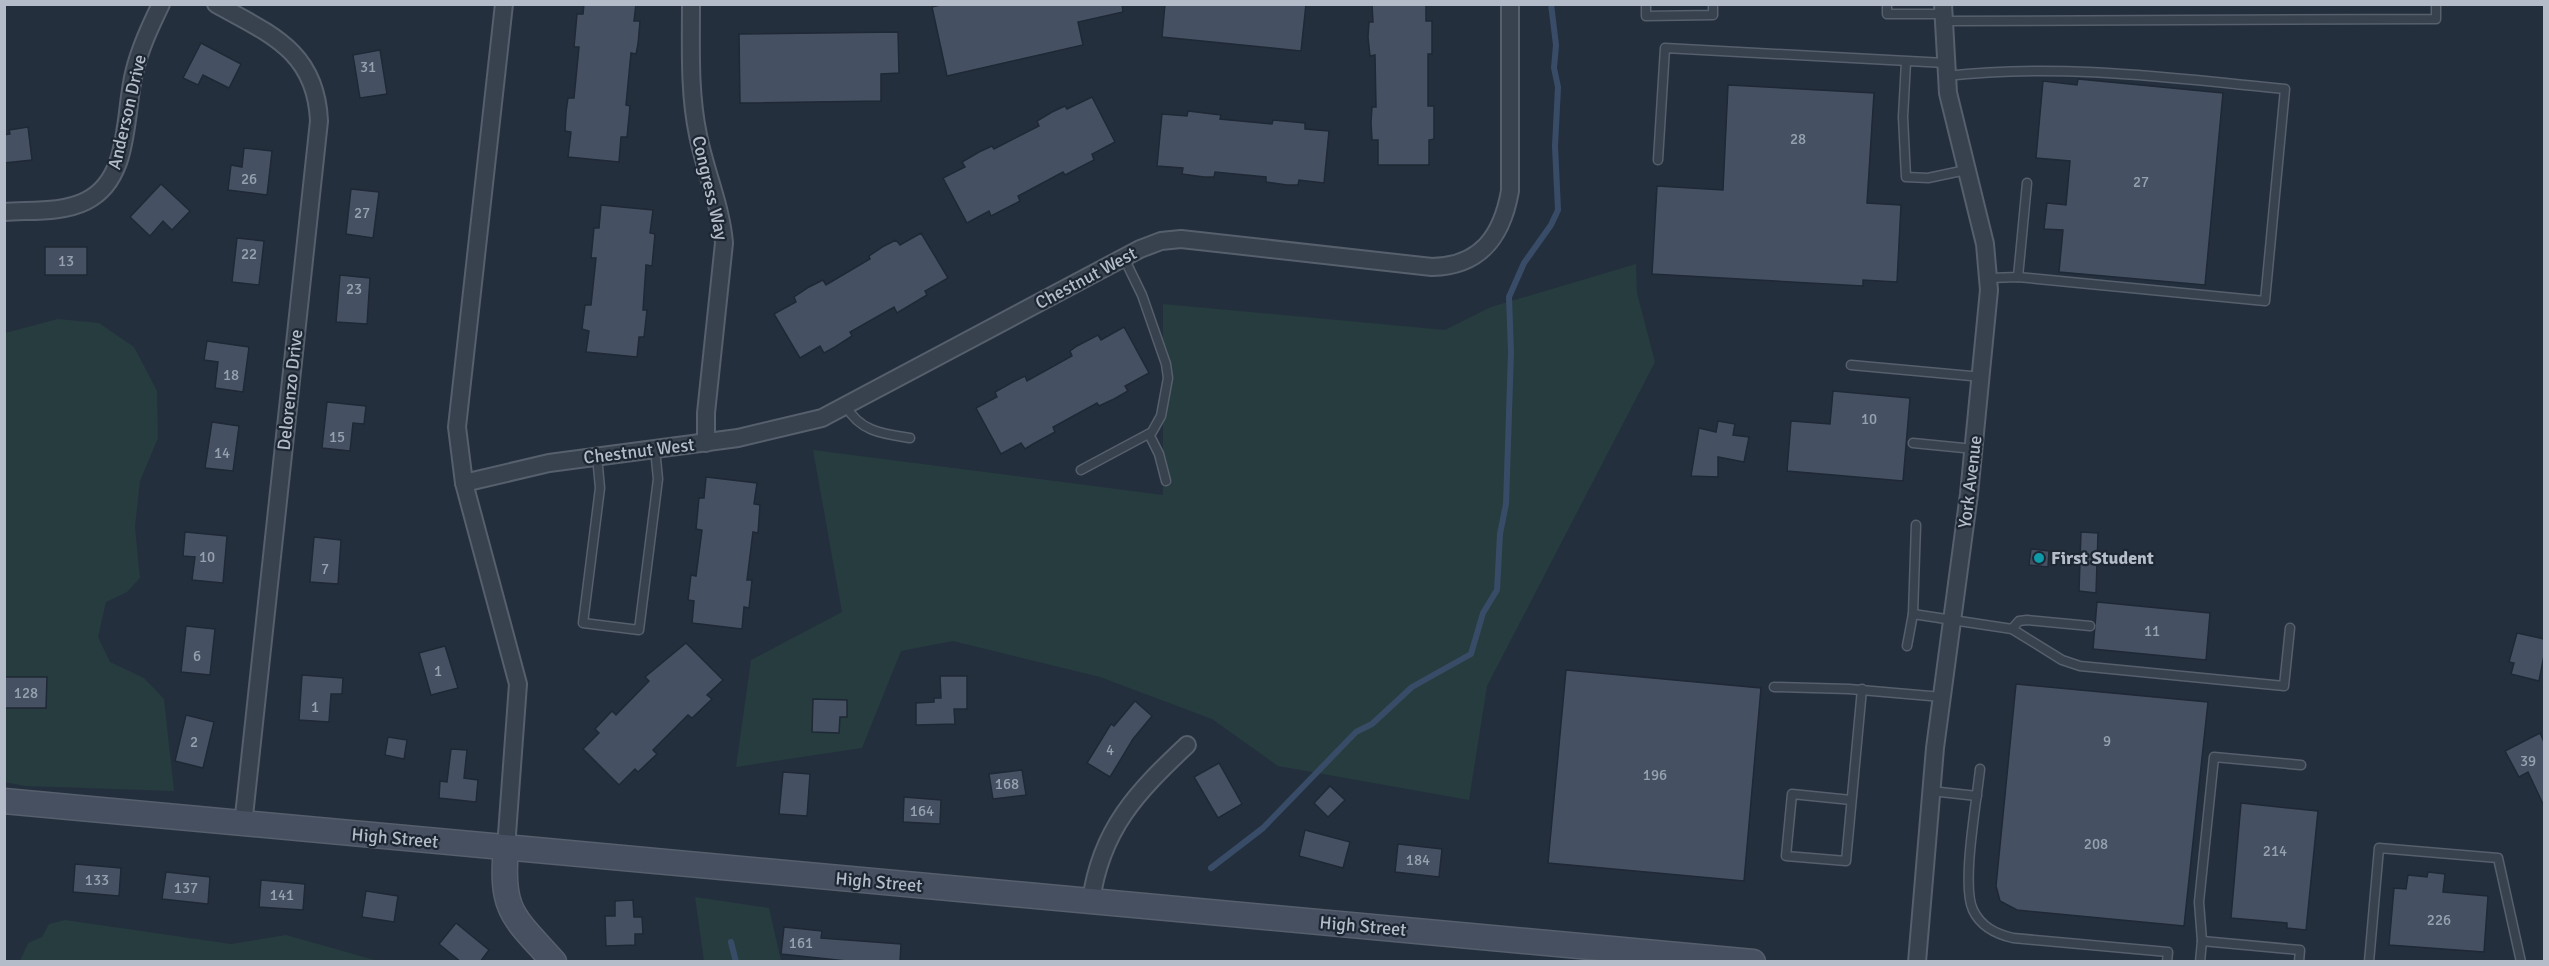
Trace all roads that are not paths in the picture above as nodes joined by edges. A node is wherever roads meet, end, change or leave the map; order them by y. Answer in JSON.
{"nodes":[{"id":1,"x":162,"y":4,"type":"edge"},
{"id":2,"x":216,"y":4,"type":"edge"},
{"id":3,"x":504,"y":4,"type":"edge"},
{"id":4,"x":691,"y":4,"type":"edge"},
{"id":5,"x":1510,"y":4,"type":"edge"},
{"id":6,"x":1646,"y":4,"type":"edge"},
{"id":7,"x":1713,"y":4,"type":"edge"},
{"id":8,"x":1887,"y":4,"type":"edge"},
{"id":9,"x":2436,"y":4,"type":"edge"},
{"id":10,"x":1943,"y":13,"type":"edge"},
{"id":11,"x":1906,"y":62,"type":"junction"},
{"id":12,"x":1945,"y":69,"type":"junction"},
{"id":13,"x":1658,"y":160,"type":"dead end"},
{"id":14,"x":1966,"y":170,"type":"junction"},
{"id":15,"x":2027,"y":183,"type":"dead end"},
{"id":16,"x":4,"y":212,"type":"edge"},
{"id":17,"x":1124,"y":258,"type":"junction"},
{"id":18,"x":2018,"y":277,"type":"junction"},
{"id":19,"x":1989,"y":278,"type":"junction"},
{"id":20,"x":1851,"y":364,"type":"dead end"},
{"id":21,"x":1982,"y":377,"type":"junction"},
{"id":22,"x":846,"y":406,"type":"junction"},
{"id":23,"x":1149,"y":434,"type":"junction"},
{"id":24,"x":910,"y":438,"type":"dead end"},
{"id":25,"x":706,"y":443,"type":"junction"},
{"id":26,"x":1913,"y":443,"type":"dead end"},
{"id":27,"x":655,"y":449,"type":"junction"},
{"id":28,"x":1974,"y":449,"type":"junction"},
{"id":29,"x":597,"y":456,"type":"junction"},
{"id":30,"x":1082,"y":470,"type":"dead end"},
{"id":31,"x":1166,"y":481,"type":"dead end"},
{"id":32,"x":464,"y":483,"type":"junction"},
{"id":33,"x":1916,"y":525,"type":"dead end"},
{"id":34,"x":1913,"y":614,"type":"junction"},
{"id":35,"x":1952,"y":619,"type":"junction"},
{"id":36,"x":2090,"y":626,"type":"dead end"},
{"id":37,"x":2290,"y":628,"type":"dead end"},
{"id":38,"x":2012,"y":629,"type":"junction"},
{"id":39,"x":1907,"y":646,"type":"dead end"},
{"id":40,"x":1774,"y":687,"type":"dead end"},
{"id":41,"x":1862,"y":689,"type":"junction"},
{"id":42,"x":1942,"y":697,"type":"junction"},
{"id":43,"x":1187,"y":745,"type":"dead end"},
{"id":44,"x":2301,"y":765,"type":"dead end"},
{"id":45,"x":1980,"y":769,"type":"dead end"},
{"id":46,"x":1931,"y":791,"type":"junction"},
{"id":47,"x":1977,"y":796,"type":"junction"},
{"id":48,"x":1851,"y":800,"type":"junction"},
{"id":49,"x":4,"y":801,"type":"edge"},
{"id":50,"x":243,"y":825,"type":"junction"},
{"id":51,"x":506,"y":848,"type":"junction"},
{"id":52,"x":1091,"y":901,"type":"junction"},
{"id":53,"x":2202,"y":941,"type":"junction"},
{"id":54,"x":1716,"y":960,"type":"edge"},
{"id":55,"x":554,"y":962,"type":"edge"},
{"id":56,"x":1754,"y":962,"type":"edge"},
{"id":57,"x":1917,"y":962,"type":"edge"},
{"id":58,"x":2167,"y":962,"type":"edge"},
{"id":59,"x":2200,"y":962,"type":"edge"},
{"id":60,"x":2299,"y":962,"type":"edge"},
{"id":61,"x":2369,"y":962,"type":"edge"},
{"id":62,"x":2521,"y":962,"type":"edge"}],
"edges":[{"from":1,"to":16,"type":"street","name":"Anderson Drive"},
{"from":2,"to":50,"type":"street","name":"Delorenzo Drive"},
{"from":3,"to":32,"type":"street"},
{"from":4,"to":25,"type":"street","name":"Congress Way"},
{"from":5,"to":17,"type":"street","name":"Chestnut West"},
{"from":6,"to":7,"type":"lane"},
{"from":8,"to":10,"type":"lane"},
{"from":9,"to":10,"type":"lane"},
{"from":10,"to":12,"type":"street","name":"York Avenue"},
{"from":11,"to":12,"type":"lane"},
{"from":11,"to":13,"type":"lane"},
{"from":11,"to":14,"type":"lane"},
{"from":12,"to":14,"type":"street","name":"York Avenue"},
{"from":12,"to":18,"type":"lane"},
{"from":14,"to":19,"type":"street","name":"York Avenue"},
{"from":15,"to":18,"type":"lane"},
{"from":17,"to":22,"type":"street","name":"Chestnut West"},
{"from":17,"to":23,"type":"lane"},
{"from":18,"to":19,"type":"lane"},
{"from":19,"to":21,"type":"street","name":"York Avenue"},
{"from":20,"to":21,"type":"lane"},
{"from":21,"to":28,"type":"street","name":"York Avenue"},
{"from":22,"to":24,"type":"lane"},
{"from":22,"to":25,"type":"street","name":"Chestnut West"},
{"from":23,"to":30,"type":"lane"},
{"from":23,"to":31,"type":"lane"},
{"from":25,"to":27,"type":"street","name":"Chestnut West"},
{"from":26,"to":28,"type":"lane"},
{"from":27,"to":29,"type":"street","name":"Chestnut West"},
{"from":27,"to":29,"type":"lane"},
{"from":28,"to":35,"type":"street","name":"York Avenue"},
{"from":29,"to":32,"type":"street","name":"Chestnut West"},
{"from":32,"to":51,"type":"street"},
{"from":33,"to":34,"type":"lane"},
{"from":34,"to":35,"type":"lane"},
{"from":34,"to":39,"type":"lane"},
{"from":35,"to":38,"type":"lane"},
{"from":35,"to":42,"type":"street","name":"York Avenue"},
{"from":36,"to":38,"type":"lane"},
{"from":37,"to":38,"type":"lane"},
{"from":40,"to":41,"type":"lane"},
{"from":41,"to":42,"type":"lane"},
{"from":41,"to":48,"type":"lane"},
{"from":42,"to":46,"type":"street","name":"York Avenue"},
{"from":43,"to":52,"type":"street"},
{"from":44,"to":53,"type":"lane"},
{"from":45,"to":47,"type":"lane"},
{"from":46,"to":47,"type":"lane"},
{"from":46,"to":57,"type":"street","name":"York Avenue"},
{"from":47,"to":58,"type":"lane"},
{"from":48,"to":48,"type":"lane"},
{"from":49,"to":50,"type":"main road","name":"High Street"},
{"from":50,"to":51,"type":"main road","name":"High Street"},
{"from":51,"to":52,"type":"main road","name":"High Street"},
{"from":51,"to":55,"type":"main road"},
{"from":52,"to":54,"type":"main road","name":"High Street"},
{"from":53,"to":59,"type":"lane"},
{"from":53,"to":60,"type":"lane"},
{"from":54,"to":56,"type":"main road","name":"High Street"},
{"from":61,"to":62,"type":"lane"}]}
